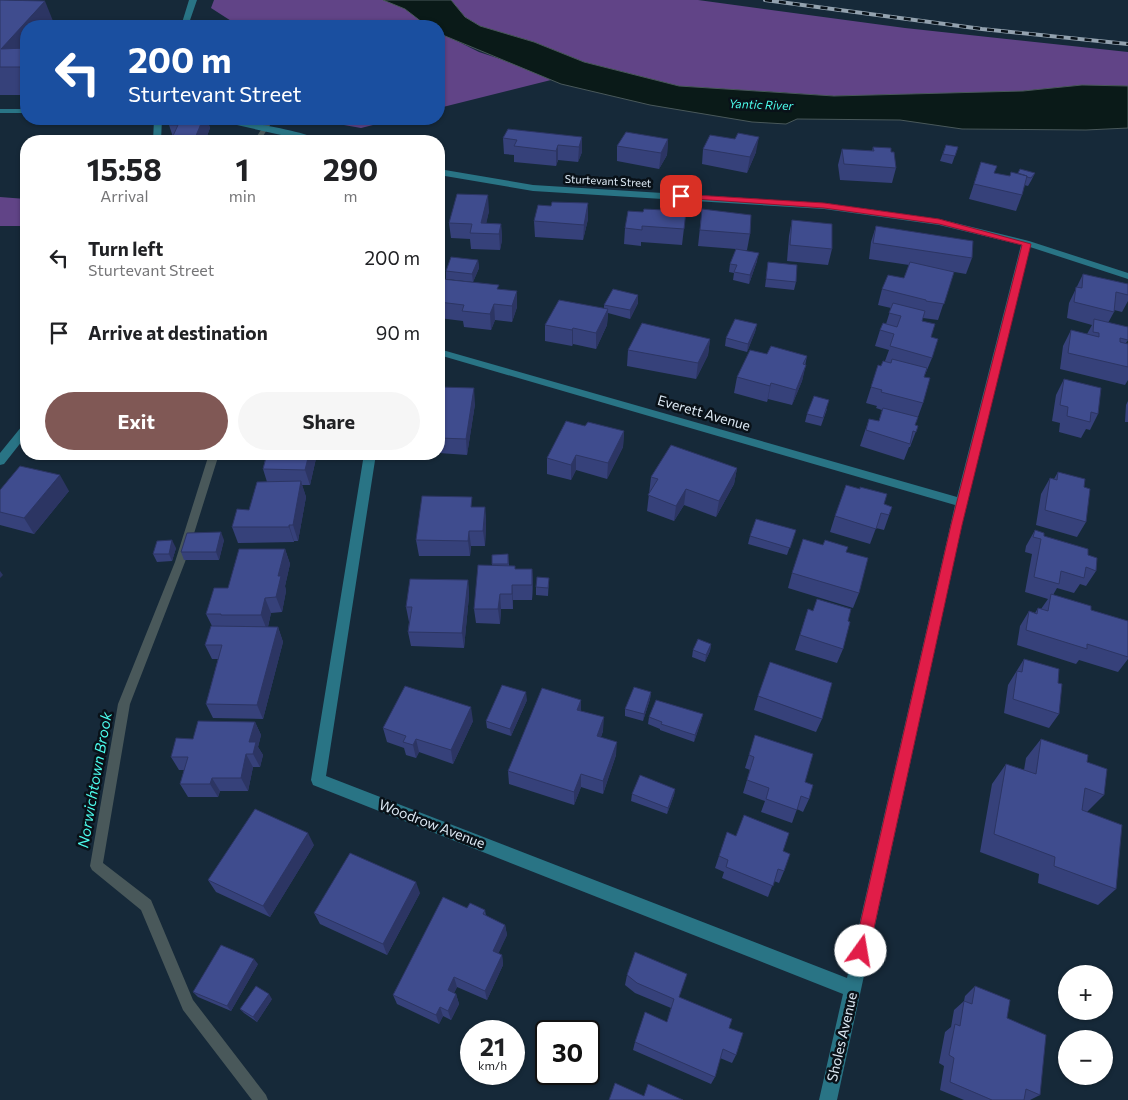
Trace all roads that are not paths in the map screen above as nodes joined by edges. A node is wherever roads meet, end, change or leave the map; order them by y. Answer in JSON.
{"nodes":[{"id":1,"x":193,"y":0,"type":"edge"},
{"id":2,"x":186,"y":20,"type":"edge"},
{"id":3,"x":0,"y":111,"type":"edge"},
{"id":4,"x":20,"y":111,"type":"edge"},
{"id":5,"x":250,"y":125,"type":"edge"},
{"id":6,"x":294,"y":135,"type":"edge"},
{"id":7,"x":445,"y":173,"type":"edge"},
{"id":8,"x":1026,"y":244,"type":"junction"},
{"id":9,"x":1128,"y":276,"type":"edge"},
{"id":10,"x":445,"y":354,"type":"edge"},
{"id":11,"x":20,"y":437,"type":"edge"},
{"id":12,"x":369,"y":460,"type":"edge"},
{"id":13,"x":0,"y":461,"type":"edge"},
{"id":14,"x":962,"y":503,"type":"junction"},
{"id":15,"x":852,"y":990,"type":"junction"},
{"id":16,"x":828,"y":1100,"type":"edge"}],
"edges":[{"from":1,"to":2,"type":"street"},
{"from":3,"to":4,"type":"street"},
{"from":5,"to":6,"type":"street"},
{"from":7,"to":8,"type":"street","name":"Sturtevant Street"},
{"from":8,"to":9,"type":"street","name":"Sturtevant Street"},
{"from":8,"to":14,"type":"street","name":"Sholes Avenue"},
{"from":10,"to":14,"type":"street","name":"Everett Avenue"},
{"from":11,"to":13,"type":"street"},
{"from":12,"to":15,"type":"street","name":"Woodrow Avenue"},
{"from":14,"to":15,"type":"street","name":"Sholes Avenue"},
{"from":15,"to":16,"type":"street","name":"Sholes Avenue"}]}
